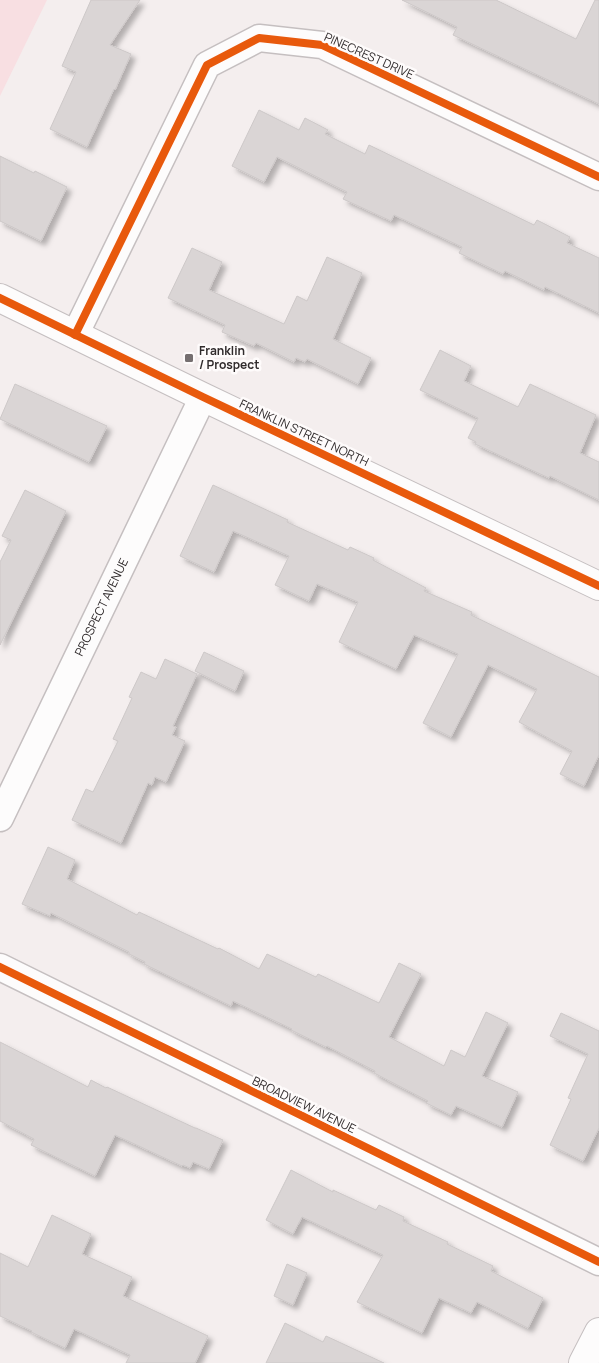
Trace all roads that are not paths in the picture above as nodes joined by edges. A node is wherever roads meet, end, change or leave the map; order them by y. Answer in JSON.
{"nodes":[{"id":1,"x":599,"y":177,"type":"edge"},
{"id":2,"x":0,"y":298,"type":"edge"},
{"id":3,"x":75,"y":335,"type":"junction"},
{"id":4,"x":202,"y":397,"type":"junction"},
{"id":5,"x":599,"y":586,"type":"edge"},
{"id":6,"x":0,"y":818,"type":"edge"},
{"id":7,"x":0,"y":967,"type":"edge"},
{"id":8,"x":599,"y":1262,"type":"edge"},
{"id":9,"x":599,"y":1332,"type":"edge"},
{"id":10,"x":583,"y":1363,"type":"edge"}],
"edges":[{"from":1,"to":3,"type":"street","name":"PINECREST DRIVE"},
{"from":2,"to":3,"type":"street","name":"FRANKLIN STREET NORTH"},
{"from":3,"to":4,"type":"street","name":"FRANKLIN STREET NORTH"},
{"from":4,"to":5,"type":"street","name":"FRANKLIN STREET NORTH"},
{"from":4,"to":6,"type":"street","name":"PROSPECT AVENUE"},
{"from":7,"to":8,"type":"street","name":"BROADVIEW AVENUE"},
{"from":9,"to":10,"type":"street"}]}
